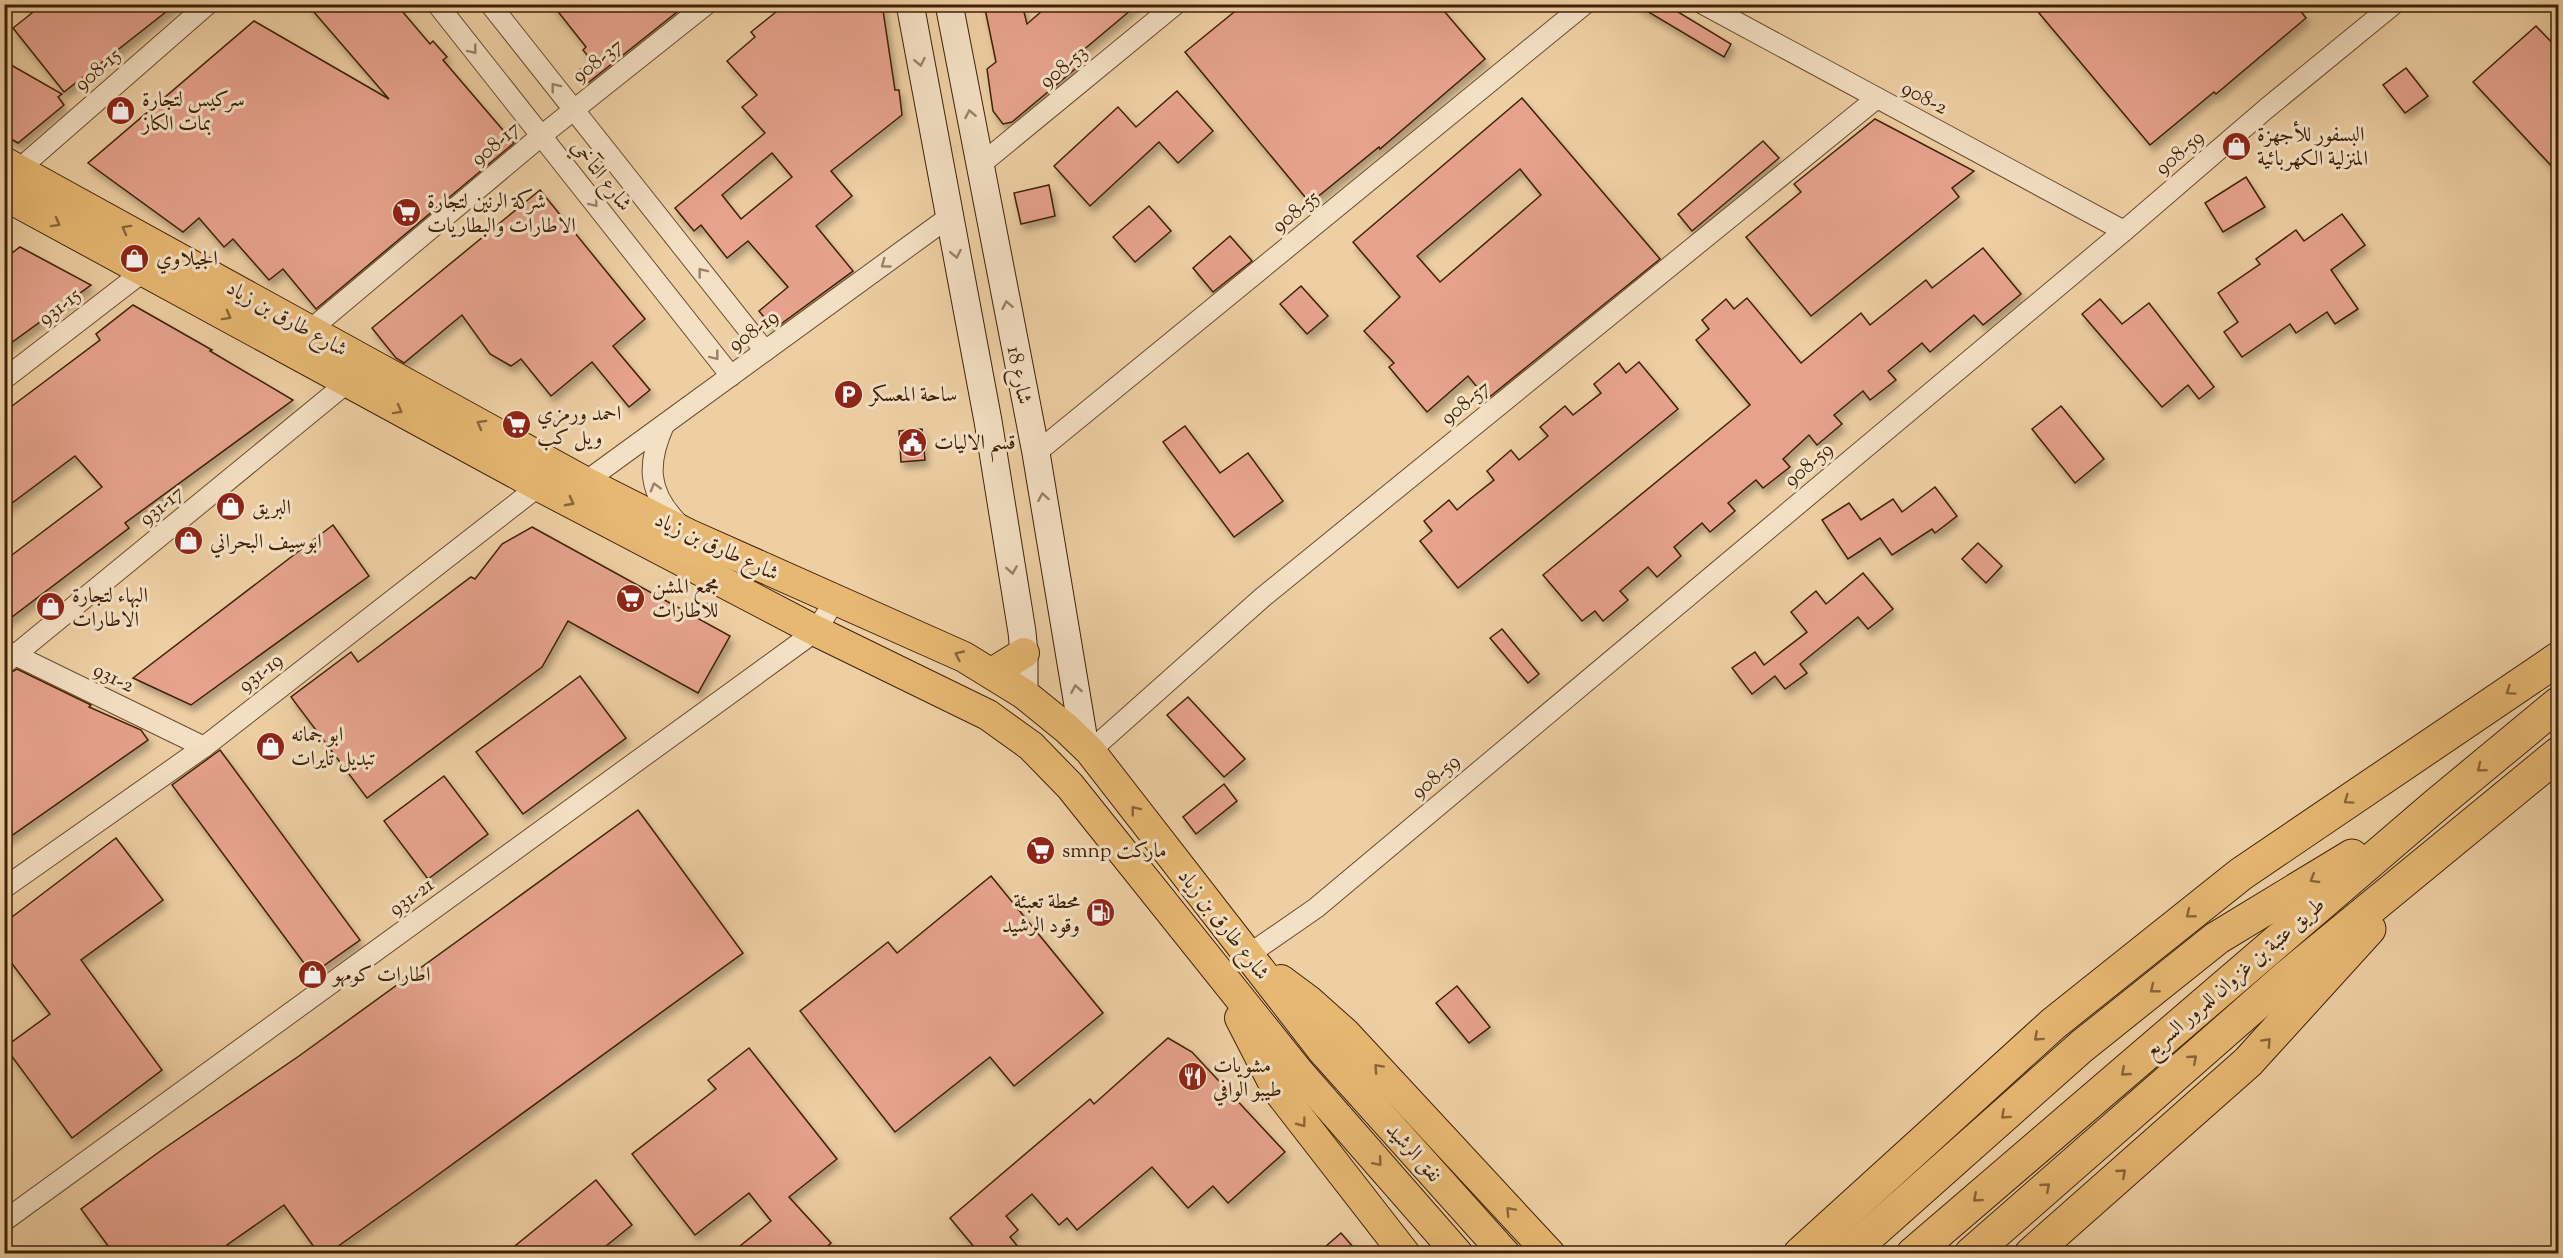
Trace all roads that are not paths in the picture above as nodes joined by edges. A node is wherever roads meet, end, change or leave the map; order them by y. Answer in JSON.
{"nodes":[{"id":1,"x":208,"y":4,"type":"edge"},
{"id":2,"x":437,"y":4,"type":"edge"},
{"id":3,"x":490,"y":4,"type":"edge"},
{"id":4,"x":707,"y":4,"type":"edge"},
{"id":5,"x":909,"y":4,"type":"edge"},
{"id":6,"x":949,"y":4,"type":"edge"},
{"id":7,"x":1176,"y":4,"type":"edge"},
{"id":8,"x":1585,"y":4,"type":"edge"},
{"id":9,"x":1703,"y":4,"type":"edge"},
{"id":10,"x":2394,"y":4,"type":"edge"},
{"id":11,"x":1877,"y":98,"type":"junction"},
{"id":12,"x":573,"y":110,"type":"junction"},
{"id":13,"x":541,"y":136,"type":"junction"},
{"id":14,"x":980,"y":165,"type":"junction"},
{"id":15,"x":9,"y":176,"type":"edge"},
{"id":16,"x":950,"y":217,"type":"junction"},
{"id":17,"x":2124,"y":231,"type":"junction"},
{"id":18,"x":144,"y":271,"type":"junction"},
{"id":19,"x":310,"y":330,"type":"junction"},
{"id":20,"x":765,"y":351,"type":"junction"},
{"id":21,"x":731,"y":376,"type":"junction"},
{"id":22,"x":4,"y":379,"type":"edge"},
{"id":23,"x":348,"y":382,"type":"junction"},
{"id":24,"x":1023,"y":390,"type":"junction"},
{"id":25,"x":983,"y":398,"type":"junction"},
{"id":26,"x":664,"y":424,"type":"junction"},
{"id":27,"x":1035,"y":453,"type":"junction"},
{"id":28,"x":585,"y":482,"type":"junction"},
{"id":29,"x":539,"y":486,"type":"junction"},
{"id":30,"x":688,"y":534,"type":"junction"},
{"id":31,"x":835,"y":600,"type":"junction"},
{"id":32,"x":816,"y":631,"type":"junction"},
{"id":33,"x":1024,"y":653,"type":"junction"},
{"id":34,"x":8,"y":657,"type":"edge"},
{"id":35,"x":2559,"y":659,"type":"edge"},
{"id":36,"x":992,"y":673,"type":"junction"},
{"id":37,"x":1024,"y":694,"type":"junction"},
{"id":38,"x":2559,"y":704,"type":"edge"},
{"id":39,"x":204,"y":747,"type":"junction"},
{"id":40,"x":1088,"y":749,"type":"junction"},
{"id":41,"x":2559,"y":754,"type":"edge"},
{"id":42,"x":2436,"y":805,"type":"junction"},
{"id":43,"x":2433,"y":856,"type":"junction"},
{"id":44,"x":4,"y":888,"type":"edge"},
{"id":45,"x":1250,"y":957,"type":"junction"},
{"id":46,"x":1224,"y":980,"type":"junction"},
{"id":47,"x":1323,"y":1051,"type":"joint"},
{"id":48,"x":1298,"y":1071,"type":"joint"},
{"id":49,"x":4,"y":1221,"type":"edge"},
{"id":50,"x":1404,"y":1254,"type":"edge"},
{"id":51,"x":1458,"y":1254,"type":"edge"},
{"id":52,"x":1505,"y":1254,"type":"edge"},
{"id":53,"x":1550,"y":1254,"type":"edge"},
{"id":54,"x":1800,"y":1254,"type":"edge"},
{"id":55,"x":1848,"y":1254,"type":"edge"},
{"id":56,"x":1913,"y":1254,"type":"edge"},
{"id":57,"x":1971,"y":1254,"type":"edge"},
{"id":58,"x":2031,"y":1254,"type":"edge"}],
"edges":[{"from":1,"to":15,"type":"street","name":"908-15"},
{"from":2,"to":13,"type":"street","name":"شارع التآخي","one_way":true},
{"from":12,"to":3,"type":"street","name":"شارع التآخي","one_way":true},
{"from":4,"to":12,"type":"street","name":"908-37"},
{"from":5,"to":16,"type":"street","name":"شارع 18","one_way":true},
{"from":14,"to":6,"type":"street","name":"شارع 18","one_way":true},
{"from":7,"to":14,"type":"street","name":"908-53"},
{"from":8,"to":27,"type":"street","name":"908-55"},
{"from":9,"to":11,"type":"street","name":"908-2"},
{"from":10,"to":17,"type":"street","name":"908-59"},
{"from":11,"to":17,"type":"street","name":"908-2"},
{"from":11,"to":40,"type":"street","name":"908-57"},
{"from":12,"to":13,"type":"street","name":"908-17"},
{"from":20,"to":12,"type":"street","name":"شارع التآخي","one_way":true},
{"from":13,"to":19,"type":"street","name":"908-17"},
{"from":13,"to":21,"type":"street","name":"شارع التآخي","one_way":true},
{"from":24,"to":14,"type":"street","name":"شارع 18","one_way":true},
{"from":15,"to":18,"type":"main road","name":"شارع طارق بن زياد","one_way":true},
{"from":19,"to":15,"type":"main road","name":"شارع طارق بن زياد","one_way":true},
{"from":16,"to":20,"type":"street","name":"908-19","one_way":true},
{"from":16,"to":25,"type":"street","name":"شارع 18","one_way":true},
{"from":17,"to":45,"type":"street","name":"908-59"},
{"from":18,"to":22,"type":"street","name":"931-15"},
{"from":18,"to":23,"type":"main road","name":"شارع طارق بن زياد","one_way":true},
{"from":28,"to":19,"type":"main road","name":"شارع طارق بن زياد","one_way":true},
{"from":20,"to":21,"type":"street","name":"908-19"},
{"from":21,"to":26,"type":"street","name":"908-19"},
{"from":23,"to":29,"type":"main road","name":"شارع طارق بن زياد","one_way":true},
{"from":23,"to":34,"type":"street","name":"931-17"},
{"from":24,"to":25,"type":"street"},
{"from":24,"to":27,"type":"street","name":"شارع 18"},
{"from":25,"to":33,"type":"street","name":"شارع 18","one_way":true},
{"from":26,"to":28,"type":"street","name":"908-19"},
{"from":30,"to":26,"type":"street","one_way":true},
{"from":40,"to":27,"type":"street","name":"شارع 18","one_way":true},
{"from":28,"to":30,"type":"main road","name":"شارع طارق بن زياد"},
{"from":29,"to":32,"type":"main road","name":"شارع طارق بن زياد","one_way":true},
{"from":29,"to":39,"type":"street","name":"931-19"},
{"from":30,"to":31,"type":"main road","name":"شارع طارق بن زياد"},
{"from":31,"to":32,"type":"street","name":"931-21"},
{"from":36,"to":31,"type":"main road","name":"شارع طارق بن زياد","one_way":true},
{"from":32,"to":46,"type":"main road","name":"شارع طارق بن زياد"},
{"from":32,"to":49,"type":"street","name":"931-21"},
{"from":33,"to":36,"type":"main road"},
{"from":33,"to":37,"type":"street","name":"شارع 18"},
{"from":34,"to":39,"type":"street","name":"931-2"},
{"from":35,"to":54,"type":"highway","one_way":true},
{"from":36,"to":37,"type":"main road","name":"شارع طارق بن زياد"},
{"from":37,"to":40,"type":"main road","name":"شارع طارق بن زياد"},
{"from":38,"to":42,"type":"highway","name":"طريق عتبة بن غزوان للمرور السريع","one_way":true},
{"from":39,"to":44,"type":"street","name":"931-19"},
{"from":45,"to":40,"type":"main road","name":"شارع طارق بن زياد","one_way":true},
{"from":41,"to":43,"type":"highway","name":"طريق عتبة بن غزوان للمرور السريع"},
{"from":42,"to":55,"type":"highway","one_way":true},
{"from":42,"to":56,"type":"highway","name":"طريق عتبة بن غزوان للمرور السريع","one_way":true},
{"from":57,"to":43,"type":"highway","name":"طريق عتبة بن غزوان للمرور السريع","one_way":true},
{"from":58,"to":43,"type":"highway","one_way":true},
{"from":45,"to":47,"type":"main road","name":"شارع طارق بن زياد"},
{"from":53,"to":45,"type":"main road","one_way":true},
{"from":46,"to":48,"type":"main road","name":"شارع طارق بن زياد"},
{"from":46,"to":50,"type":"main road","one_way":true},
{"from":47,"to":52,"type":"main road","name":"نفق الرشيد"},
{"from":48,"to":51,"type":"main road","name":"نفق الرشيد","one_way":true}]}
